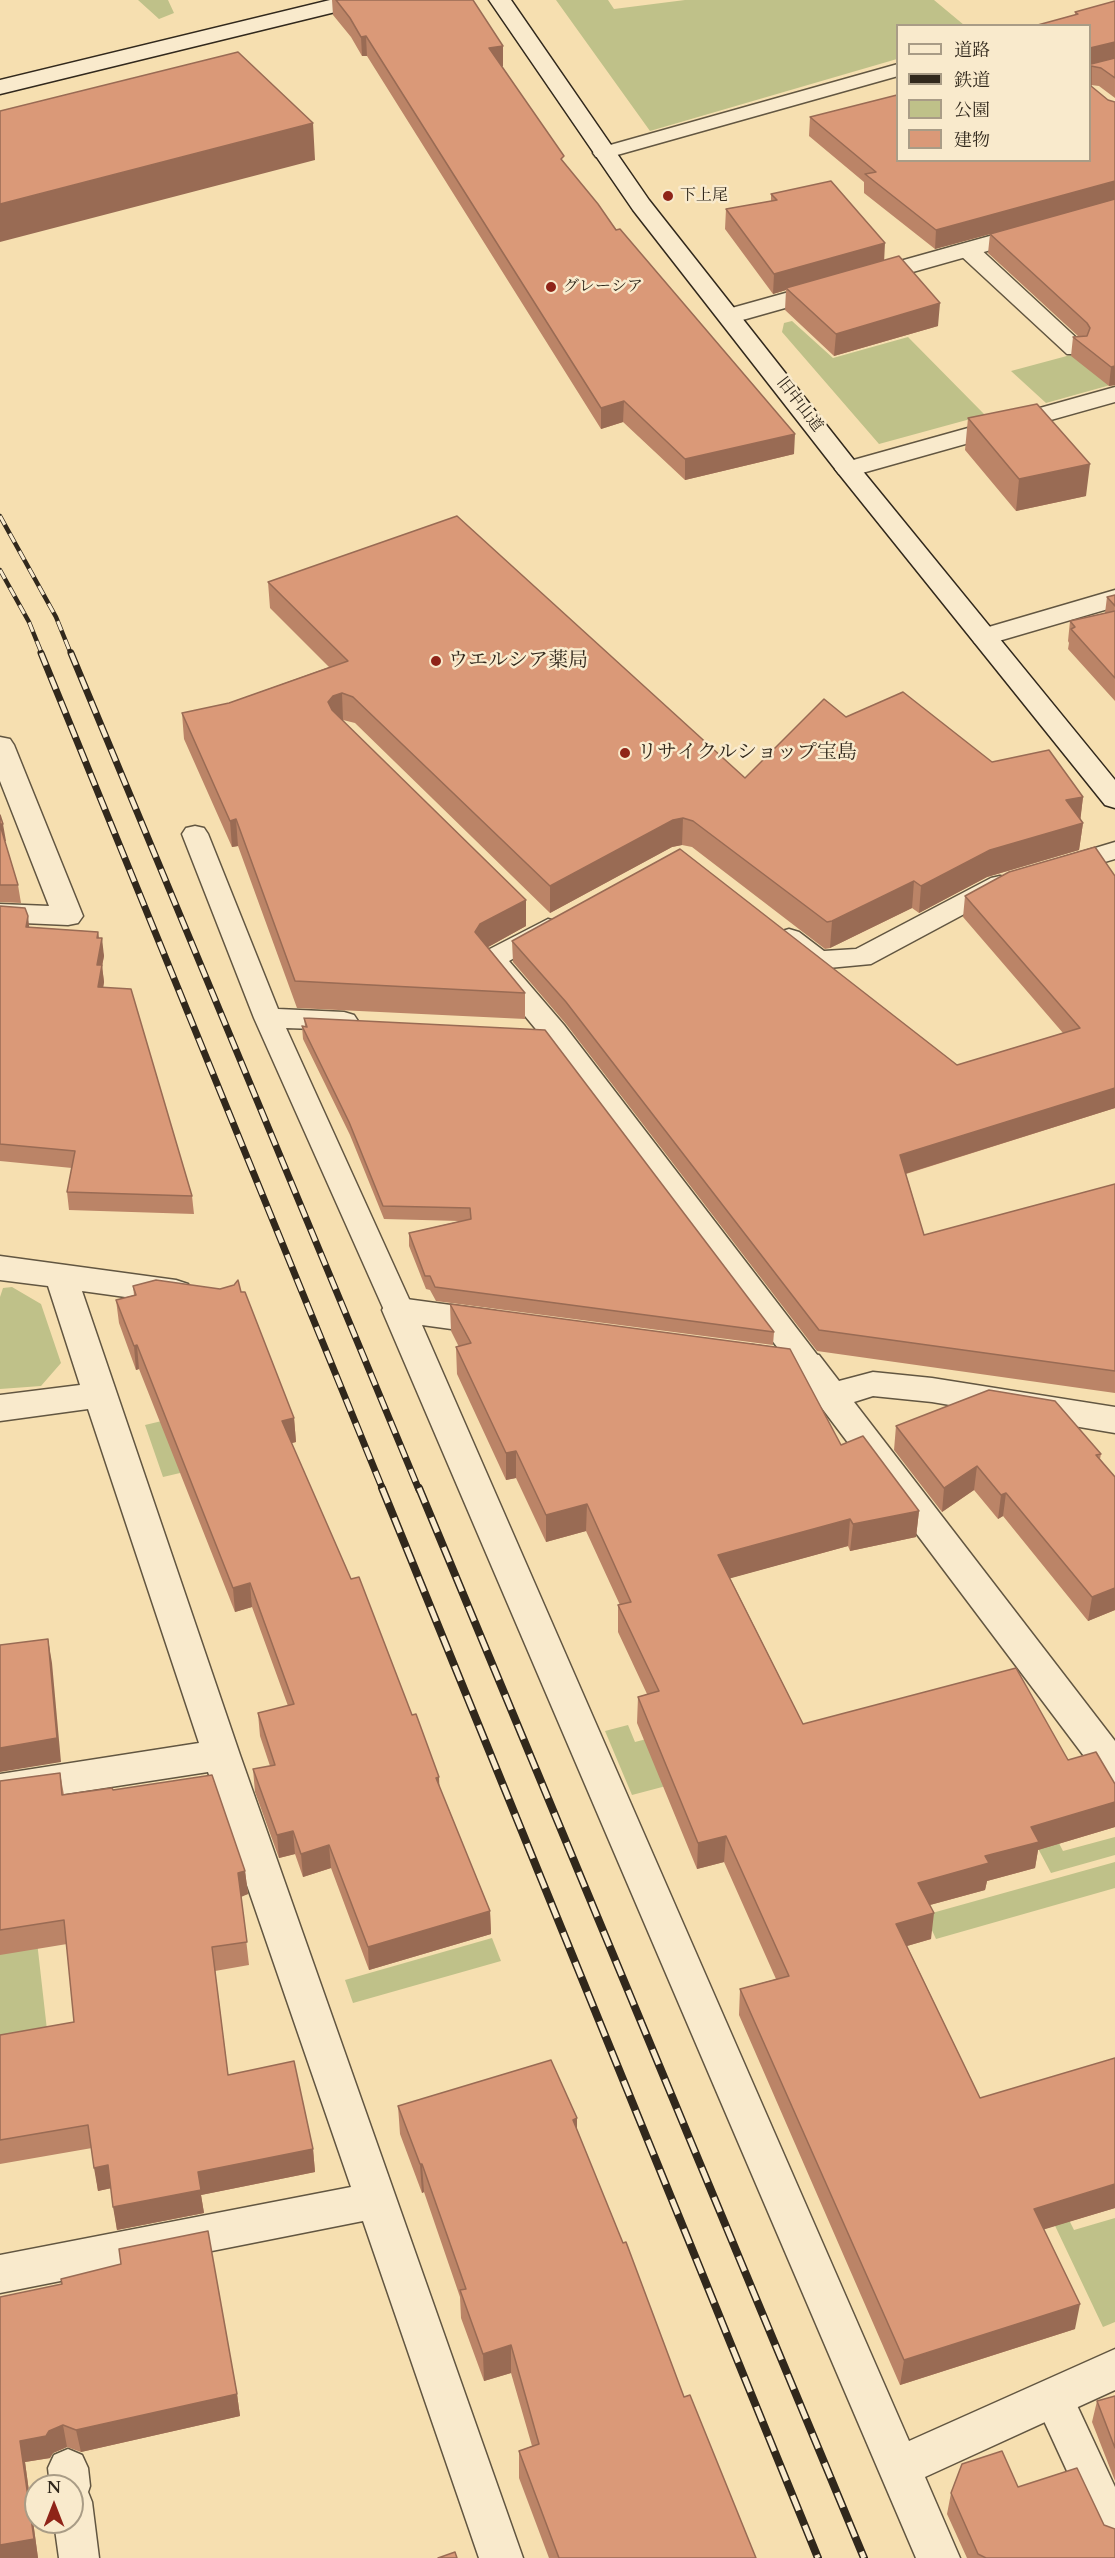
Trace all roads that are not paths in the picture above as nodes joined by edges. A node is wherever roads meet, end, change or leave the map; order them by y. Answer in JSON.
{"nodes":[{"id":1,"x":356,"y":0,"type":"edge"},
{"id":2,"x":500,"y":0,"type":"edge"},
{"id":3,"x":896,"y":70,"type":"edge"},
{"id":4,"x":0,"y":87,"type":"edge"},
{"id":5,"x":603,"y":153,"type":"junction"},
{"id":6,"x":1115,"y":208,"type":"edge"},
{"id":7,"x":968,"y":250,"type":"junction"},
{"id":8,"x":730,"y":316,"type":"junction"},
{"id":9,"x":1075,"y":349,"type":"edge"},
{"id":10,"x":1115,"y":394,"type":"edge"},
{"id":11,"x":849,"y":469,"type":"junction"},
{"id":12,"x":1115,"y":598,"type":"edge"},
{"id":13,"x":985,"y":637,"type":"junction"},
{"id":14,"x":0,"y":745,"type":"edge"},
{"id":15,"x":1115,"y":799,"type":"edge"},
{"id":16,"x":195,"y":834,"type":"dead end"},
{"id":17,"x":1115,"y":850,"type":"edge"},
{"id":18,"x":0,"y":913,"type":"edge"},
{"id":19,"x":549,"y":919,"type":"edge"},
{"id":20,"x":772,"y":925,"type":"edge"},
{"id":21,"x":268,"y":1018,"type":"junction"},
{"id":22,"x":375,"y":1023,"type":"edge"},
{"id":23,"x":518,"y":1030,"type":"edge"},
{"id":24,"x":554,"y":1032,"type":"junction"},
{"id":25,"x":0,"y":1268,"type":"edge"},
{"id":26,"x":62,"y":1277,"type":"junction"},
{"id":27,"x":211,"y":1297,"type":"edge"},
{"id":28,"x":399,"y":1310,"type":"junction"},
{"id":29,"x":527,"y":1327,"type":"edge"},
{"id":30,"x":725,"y":1353,"type":"edge"},
{"id":31,"x":807,"y":1364,"type":"junction"},
{"id":32,"x":101,"y":1395,"type":"junction"},
{"id":33,"x":830,"y":1396,"type":"junction"},
{"id":34,"x":0,"y":1408,"type":"edge"},
{"id":35,"x":1115,"y":1420,"type":"edge"},
{"id":36,"x":221,"y":1755,"type":"junction"},
{"id":37,"x":1115,"y":1769,"type":"edge"},
{"id":38,"x":0,"y":1789,"type":"edge"},
{"id":39,"x":378,"y":2200,"type":"junction"},
{"id":40,"x":0,"y":2274,"type":"edge"},
{"id":41,"x":1115,"y":2369,"type":"edge"},
{"id":42,"x":1053,"y":2397,"type":"junction"},
{"id":43,"x":900,"y":2467,"type":"junction"},
{"id":44,"x":1115,"y":2531,"type":"edge"},
{"id":45,"x":76,"y":2534,"type":"edge"},
{"id":46,"x":79,"y":2558,"type":"edge"},
{"id":47,"x":501,"y":2558,"type":"edge"},
{"id":48,"x":938,"y":2558,"type":"edge"}],
"edges":[{"from":1,"to":4,"type":"street"},
{"from":2,"to":5,"type":"street","name":"旧中山道"},
{"from":3,"to":5,"type":"lane"},
{"from":5,"to":8,"type":"street","name":"旧中山道"},
{"from":6,"to":7,"type":"street"},
{"from":7,"to":8,"type":"street"},
{"from":7,"to":9,"type":"lane"},
{"from":8,"to":11,"type":"street","name":"旧中山道"},
{"from":10,"to":11,"type":"street"},
{"from":11,"to":13,"type":"street","name":"旧中山道"},
{"from":12,"to":13,"type":"street"},
{"from":13,"to":15,"type":"street","name":"旧中山道"},
{"from":14,"to":18,"type":"street"},
{"from":16,"to":21,"type":"lane"},
{"from":17,"to":20,"type":"lane"},
{"from":19,"to":24,"type":"lane"},
{"from":21,"to":22,"type":"lane"},
{"from":21,"to":28,"type":"lane"},
{"from":23,"to":24,"type":"lane"},
{"from":24,"to":31,"type":"lane"},
{"from":25,"to":26,"type":"street"},
{"from":26,"to":27,"type":"street"},
{"from":26,"to":32,"type":"street"},
{"from":28,"to":29,"type":"street"},
{"from":28,"to":43,"type":"street"},
{"from":30,"to":31,"type":"street"},
{"from":31,"to":33,"type":"street"},
{"from":32,"to":34,"type":"street"},
{"from":32,"to":36,"type":"street"},
{"from":33,"to":35,"type":"street"},
{"from":33,"to":37,"type":"street"},
{"from":36,"to":38,"type":"street"},
{"from":36,"to":39,"type":"street"},
{"from":39,"to":40,"type":"street"},
{"from":39,"to":47,"type":"street"},
{"from":41,"to":42,"type":"street"},
{"from":42,"to":43,"type":"street"},
{"from":42,"to":44,"type":"lane"},
{"from":43,"to":48,"type":"street"},
{"from":45,"to":46,"type":"lane"}]}
